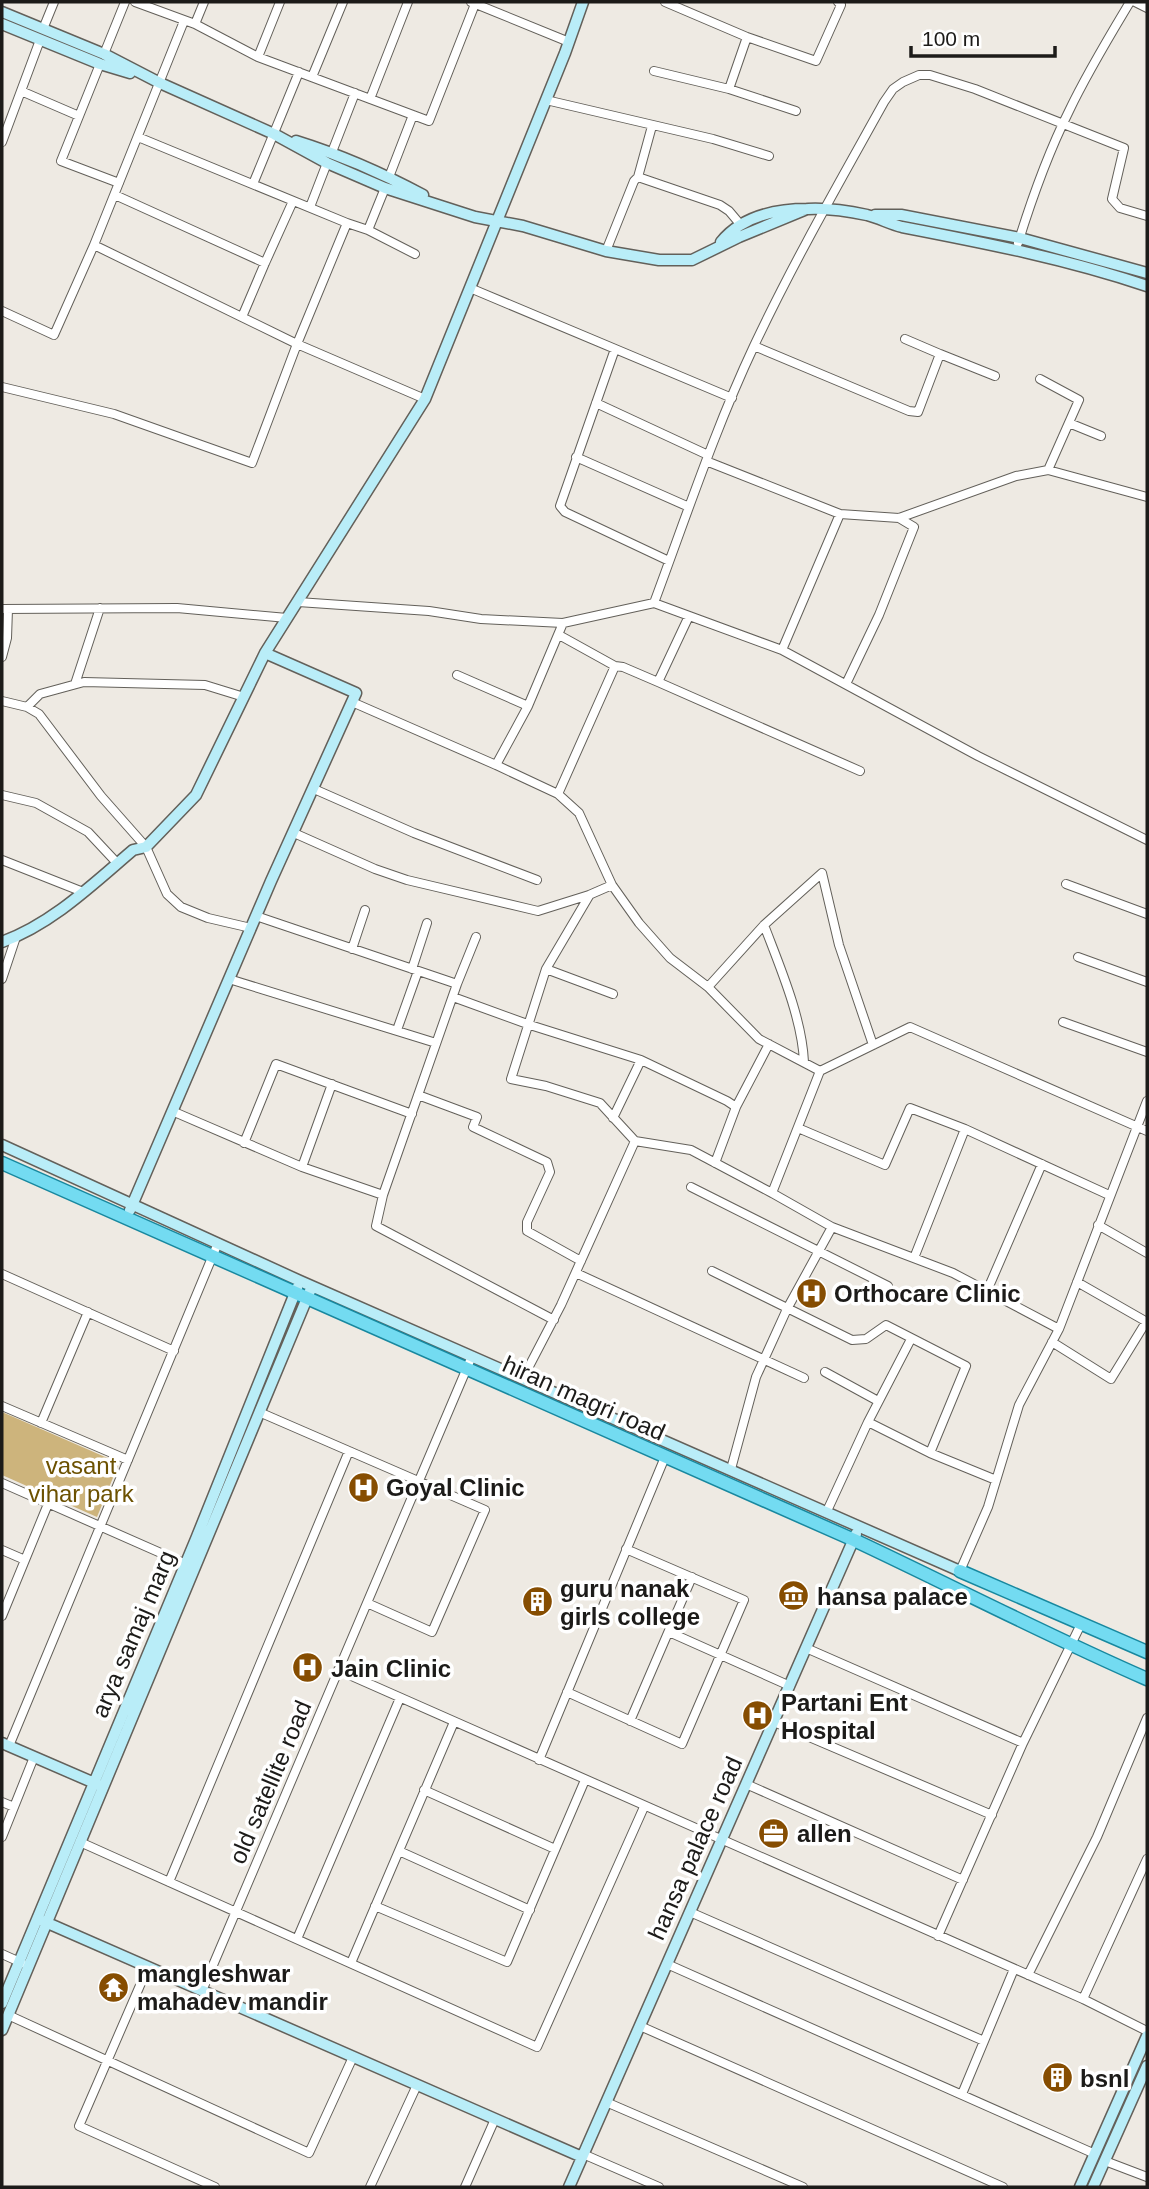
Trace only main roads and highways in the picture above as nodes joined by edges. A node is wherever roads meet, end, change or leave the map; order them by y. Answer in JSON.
{"nodes":[{"id":1,"x":2,"y":1163,"type":"edge"},
{"id":2,"x":960,"y":1571,"type":"road end"},
{"id":3,"x":1147,"y":1652,"type":"edge"},
{"id":4,"x":1147,"y":1679,"type":"edge"}],
"edges":[{"from":1,"to":4,"type":"main road","name":"hiran magri road"},
{"from":2,"to":3,"type":"main road"}]}
